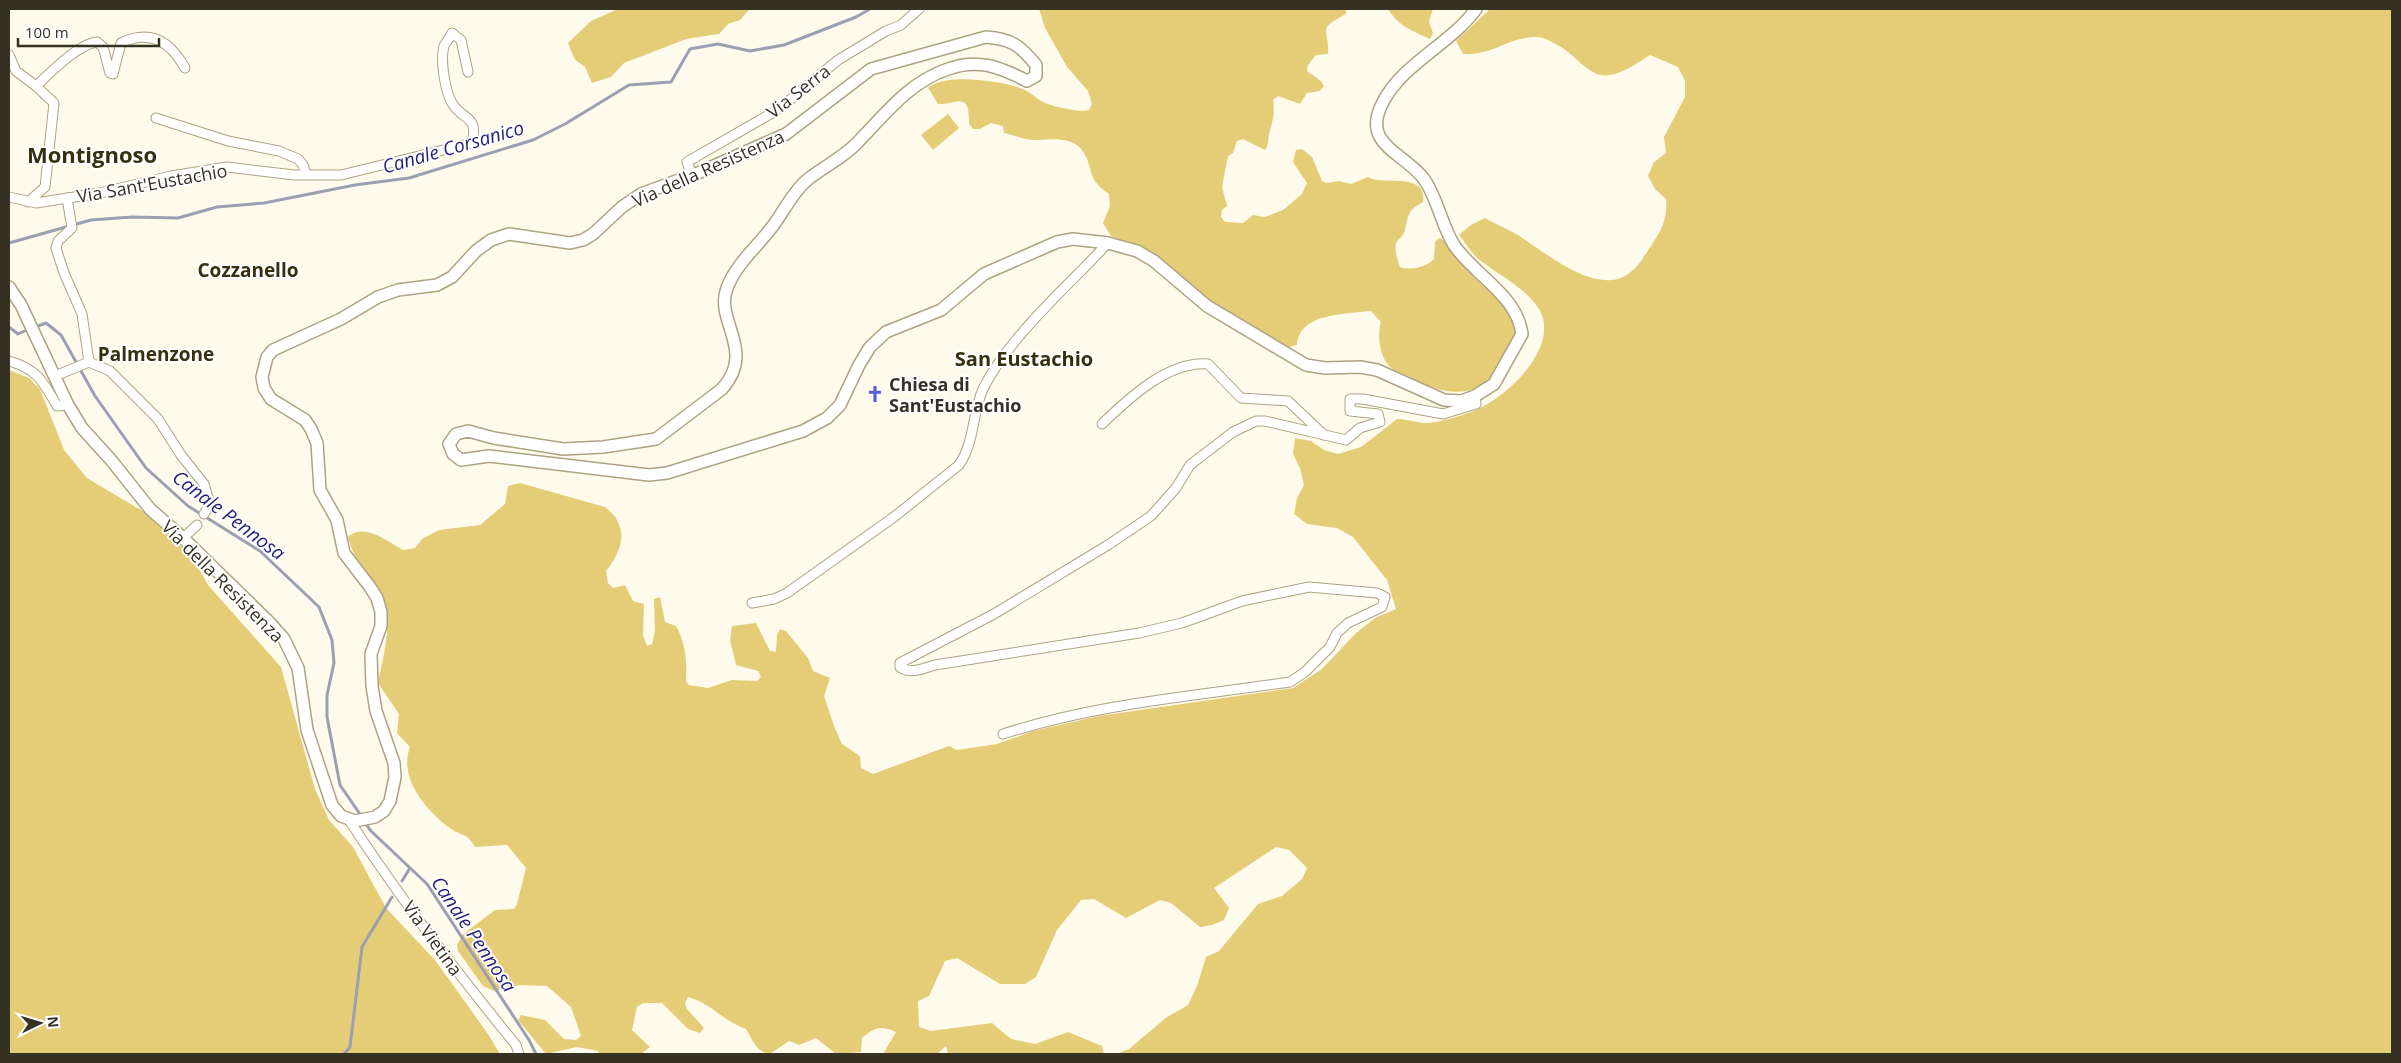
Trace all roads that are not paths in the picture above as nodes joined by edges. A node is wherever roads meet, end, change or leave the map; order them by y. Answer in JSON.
{"nodes":[{"id":1,"x":919,"y":9,"type":"edge"},
{"id":2,"x":1476,"y":9,"type":"edge"},
{"id":3,"x":9,"y":55,"type":"edge"},
{"id":4,"x":185,"y":68,"type":"dead end"},
{"id":5,"x":468,"y":72,"type":"dead end"},
{"id":6,"x":36,"y":86,"type":"junction"},
{"id":7,"x":156,"y":118,"type":"dead end"},
{"id":8,"x":306,"y":174,"type":"junction"},
{"id":9,"x":692,"y":175,"type":"junction"},
{"id":10,"x":9,"y":197,"type":"edge"},
{"id":11,"x":67,"y":198,"type":"junction"},
{"id":12,"x":28,"y":202,"type":"junction"},
{"id":13,"x":1108,"y":244,"type":"junction"},
{"id":14,"x":9,"y":287,"type":"edge"},
{"id":15,"x":9,"y":361,"type":"edge"},
{"id":16,"x":89,"y":362,"type":"junction"},
{"id":17,"x":55,"y":376,"type":"junction"},
{"id":18,"x":1475,"y":396,"type":"junction"},
{"id":19,"x":68,"y":405,"type":"junction"},
{"id":20,"x":1102,"y":424,"type":"dead end"},
{"id":21,"x":1326,"y":437,"type":"junction"},
{"id":22,"x":204,"y":514,"type":"dead end"},
{"id":23,"x":197,"y":525,"type":"dead end"},
{"id":24,"x":183,"y":538,"type":"junction"},
{"id":25,"x":752,"y":603,"type":"dead end"},
{"id":26,"x":1003,"y":734,"type":"dead end"},
{"id":27,"x":352,"y":821,"type":"junction"},
{"id":28,"x":519,"y":1054,"type":"edge"}],
"edges":[{"from":1,"to":9,"type":"street","name":"Via Serra"},
{"from":2,"to":18,"type":"street","name":"Via della Resistenza"},
{"from":3,"to":6,"type":"street"},
{"from":4,"to":6,"type":"street"},
{"from":5,"to":8,"type":"street","name":"Via Sant'Eustachio"},
{"from":6,"to":12,"type":"street"},
{"from":7,"to":8,"type":"street"},
{"from":8,"to":11,"type":"street","name":"Via Sant'Eustachio"},
{"from":9,"to":13,"type":"street","name":"Via della Resistenza"},
{"from":9,"to":27,"type":"street","name":"Via della Resistenza"},
{"from":10,"to":12,"type":"street","name":"Via Sant'Eustachio"},
{"from":11,"to":12,"type":"street","name":"Via Sant'Eustachio"},
{"from":11,"to":16,"type":"street"},
{"from":13,"to":18,"type":"street","name":"Via della Resistenza"},
{"from":13,"to":25,"type":"street"},
{"from":14,"to":17,"type":"street","name":"Via della Resistenza"},
{"from":15,"to":19,"type":"street"},
{"from":16,"to":17,"type":"street"},
{"from":16,"to":22,"type":"street"},
{"from":17,"to":19,"type":"street","name":"Via della Resistenza"},
{"from":18,"to":21,"type":"street"},
{"from":19,"to":24,"type":"street","name":"Via della Resistenza"},
{"from":20,"to":21,"type":"street"},
{"from":21,"to":26,"type":"street"},
{"from":23,"to":24,"type":"street"},
{"from":24,"to":27,"type":"street","name":"Via della Resistenza"},
{"from":27,"to":28,"type":"street","name":"Via Vietina"}]}
